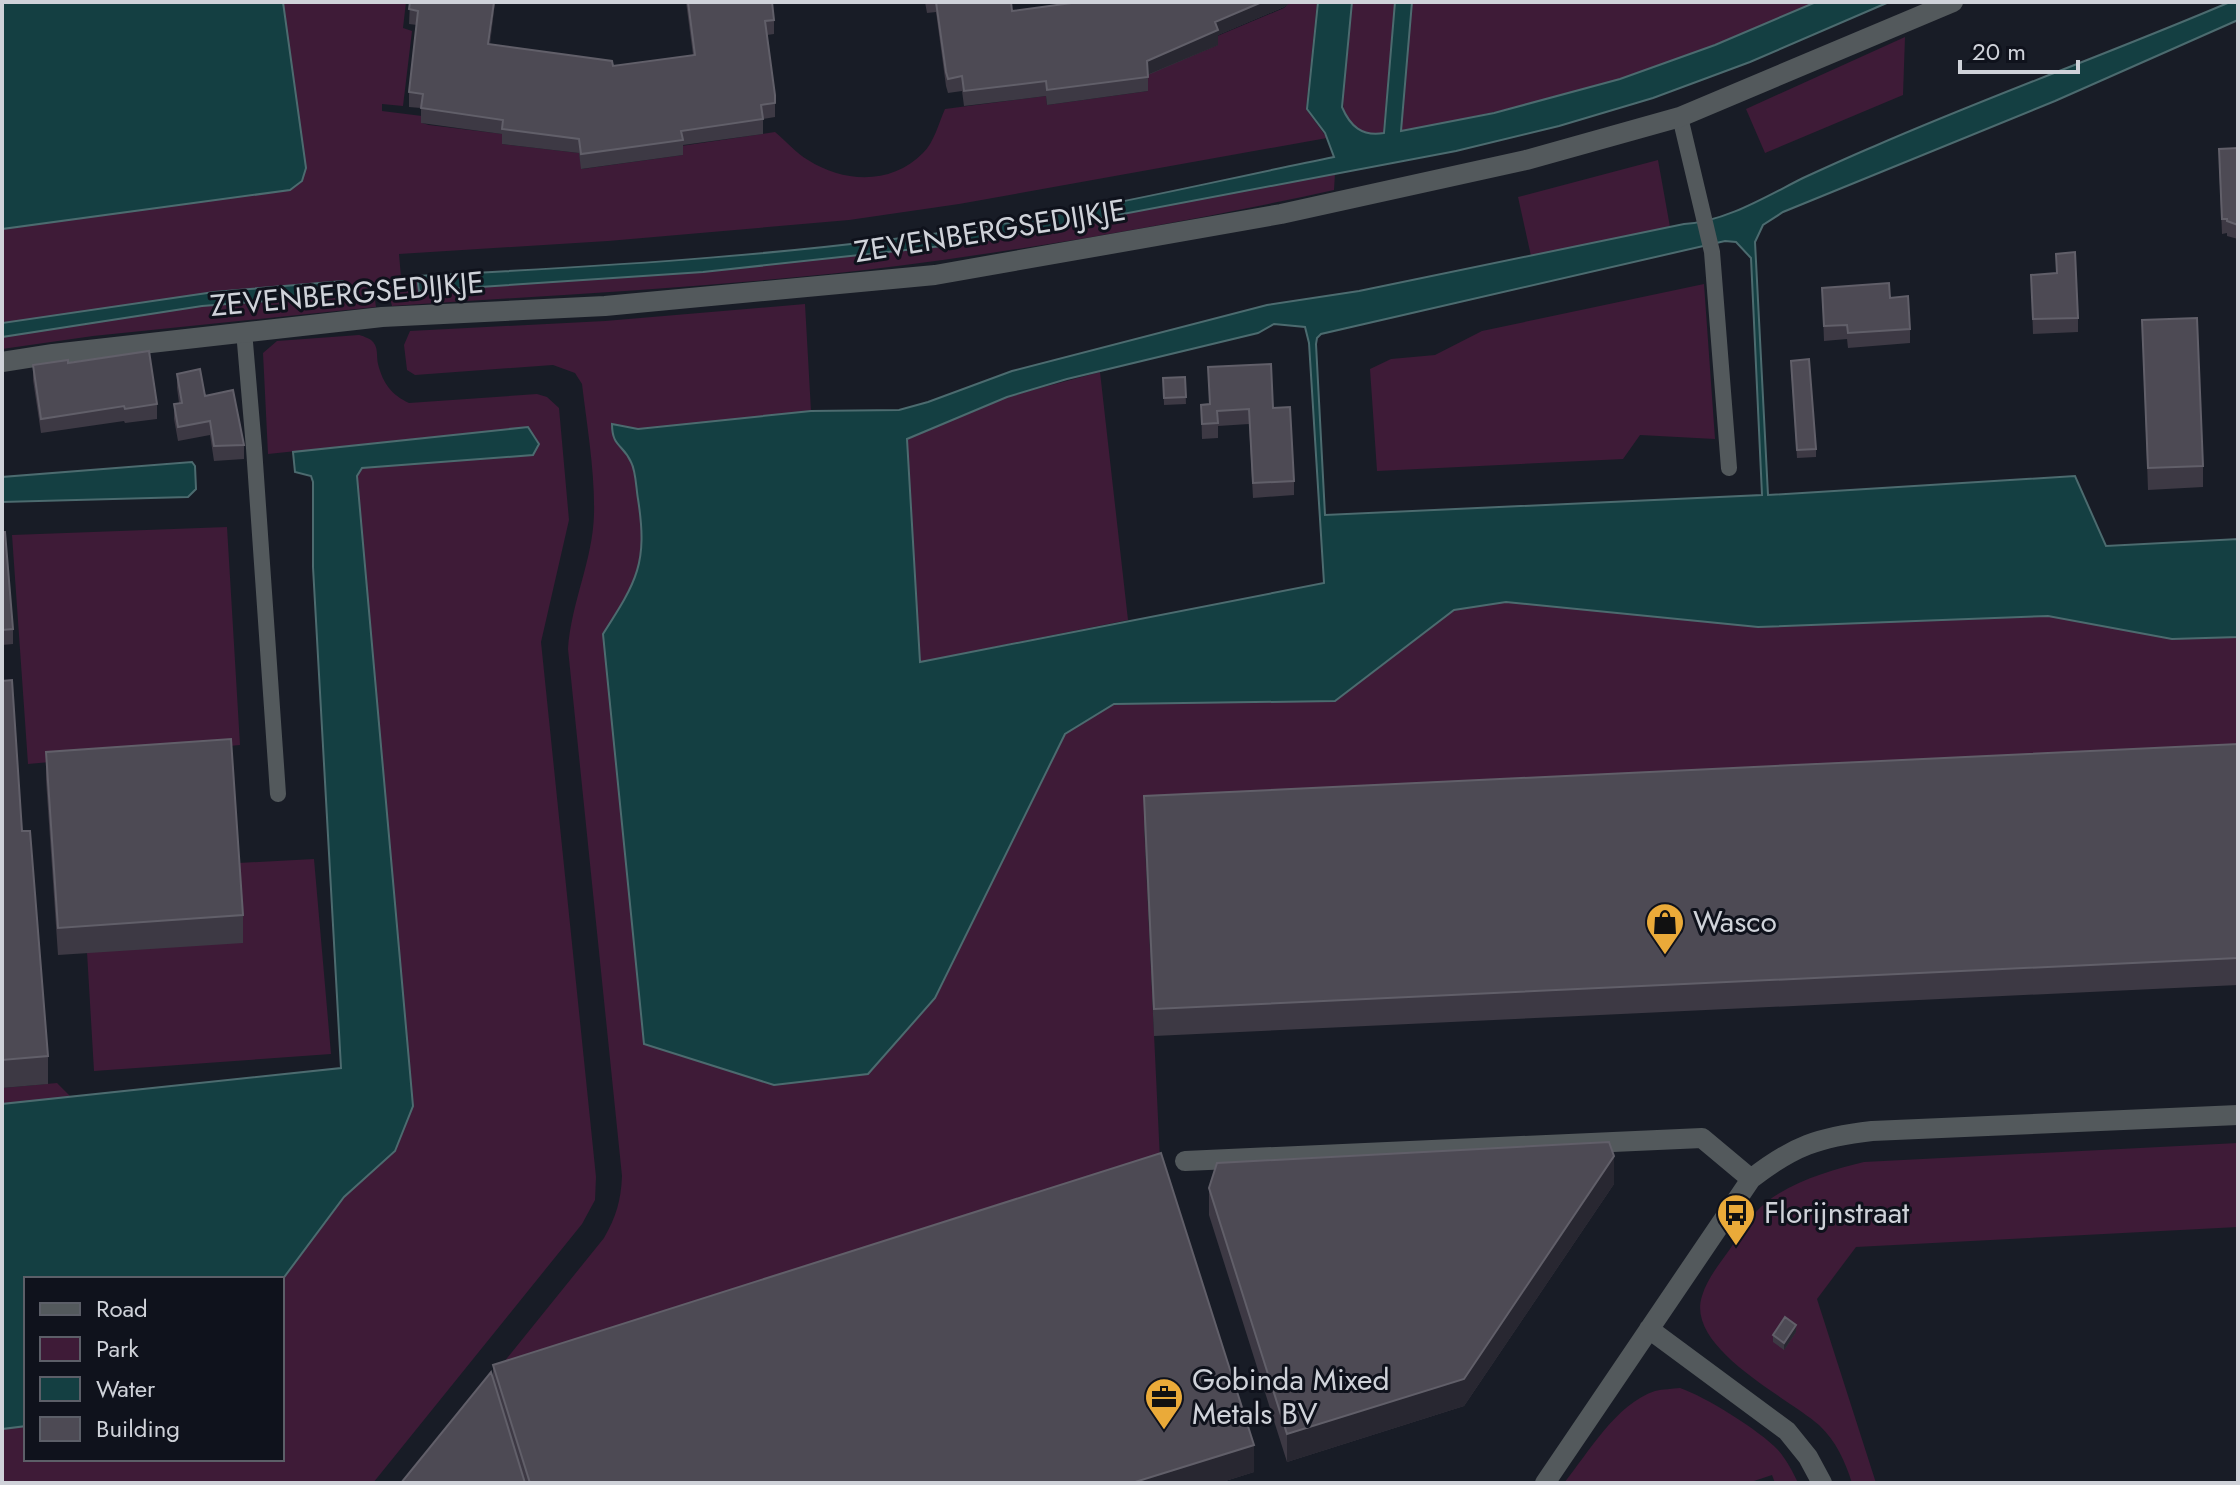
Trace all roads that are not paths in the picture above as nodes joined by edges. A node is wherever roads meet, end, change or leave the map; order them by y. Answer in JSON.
{"nodes":[{"id":1,"x":1953,"y":2,"type":"edge"},
{"id":2,"x":1680,"y":117,"type":"junction"},
{"id":3,"x":244,"y":331,"type":"junction"},
{"id":4,"x":2,"y":362,"type":"edge"},
{"id":5,"x":1729,"y":468,"type":"dead end"},
{"id":6,"x":278,"y":794,"type":"dead end"},
{"id":7,"x":2238,"y":1115,"type":"edge"},
{"id":8,"x":1185,"y":1161,"type":"dead end"},
{"id":9,"x":1751,"y":1179,"type":"junction"},
{"id":10,"x":1649,"y":1329,"type":"junction"},
{"id":11,"x":1545,"y":1483,"type":"edge"},
{"id":12,"x":1822,"y":1483,"type":"edge"}],
"edges":[{"from":1,"to":2,"type":"street","name":"ZEVENBERGSEDIJKJE"},
{"from":2,"to":3,"type":"street","name":"ZEVENBERGSEDIJKJE"},
{"from":2,"to":5,"type":"lane"},
{"from":3,"to":4,"type":"street","name":"ZEVENBERGSEDIJKJE"},
{"from":3,"to":6,"type":"lane"},
{"from":7,"to":9,"type":"street"},
{"from":8,"to":9,"type":"street"},
{"from":9,"to":10,"type":"street"},
{"from":10,"to":11,"type":"street"},
{"from":10,"to":12,"type":"street"}]}
